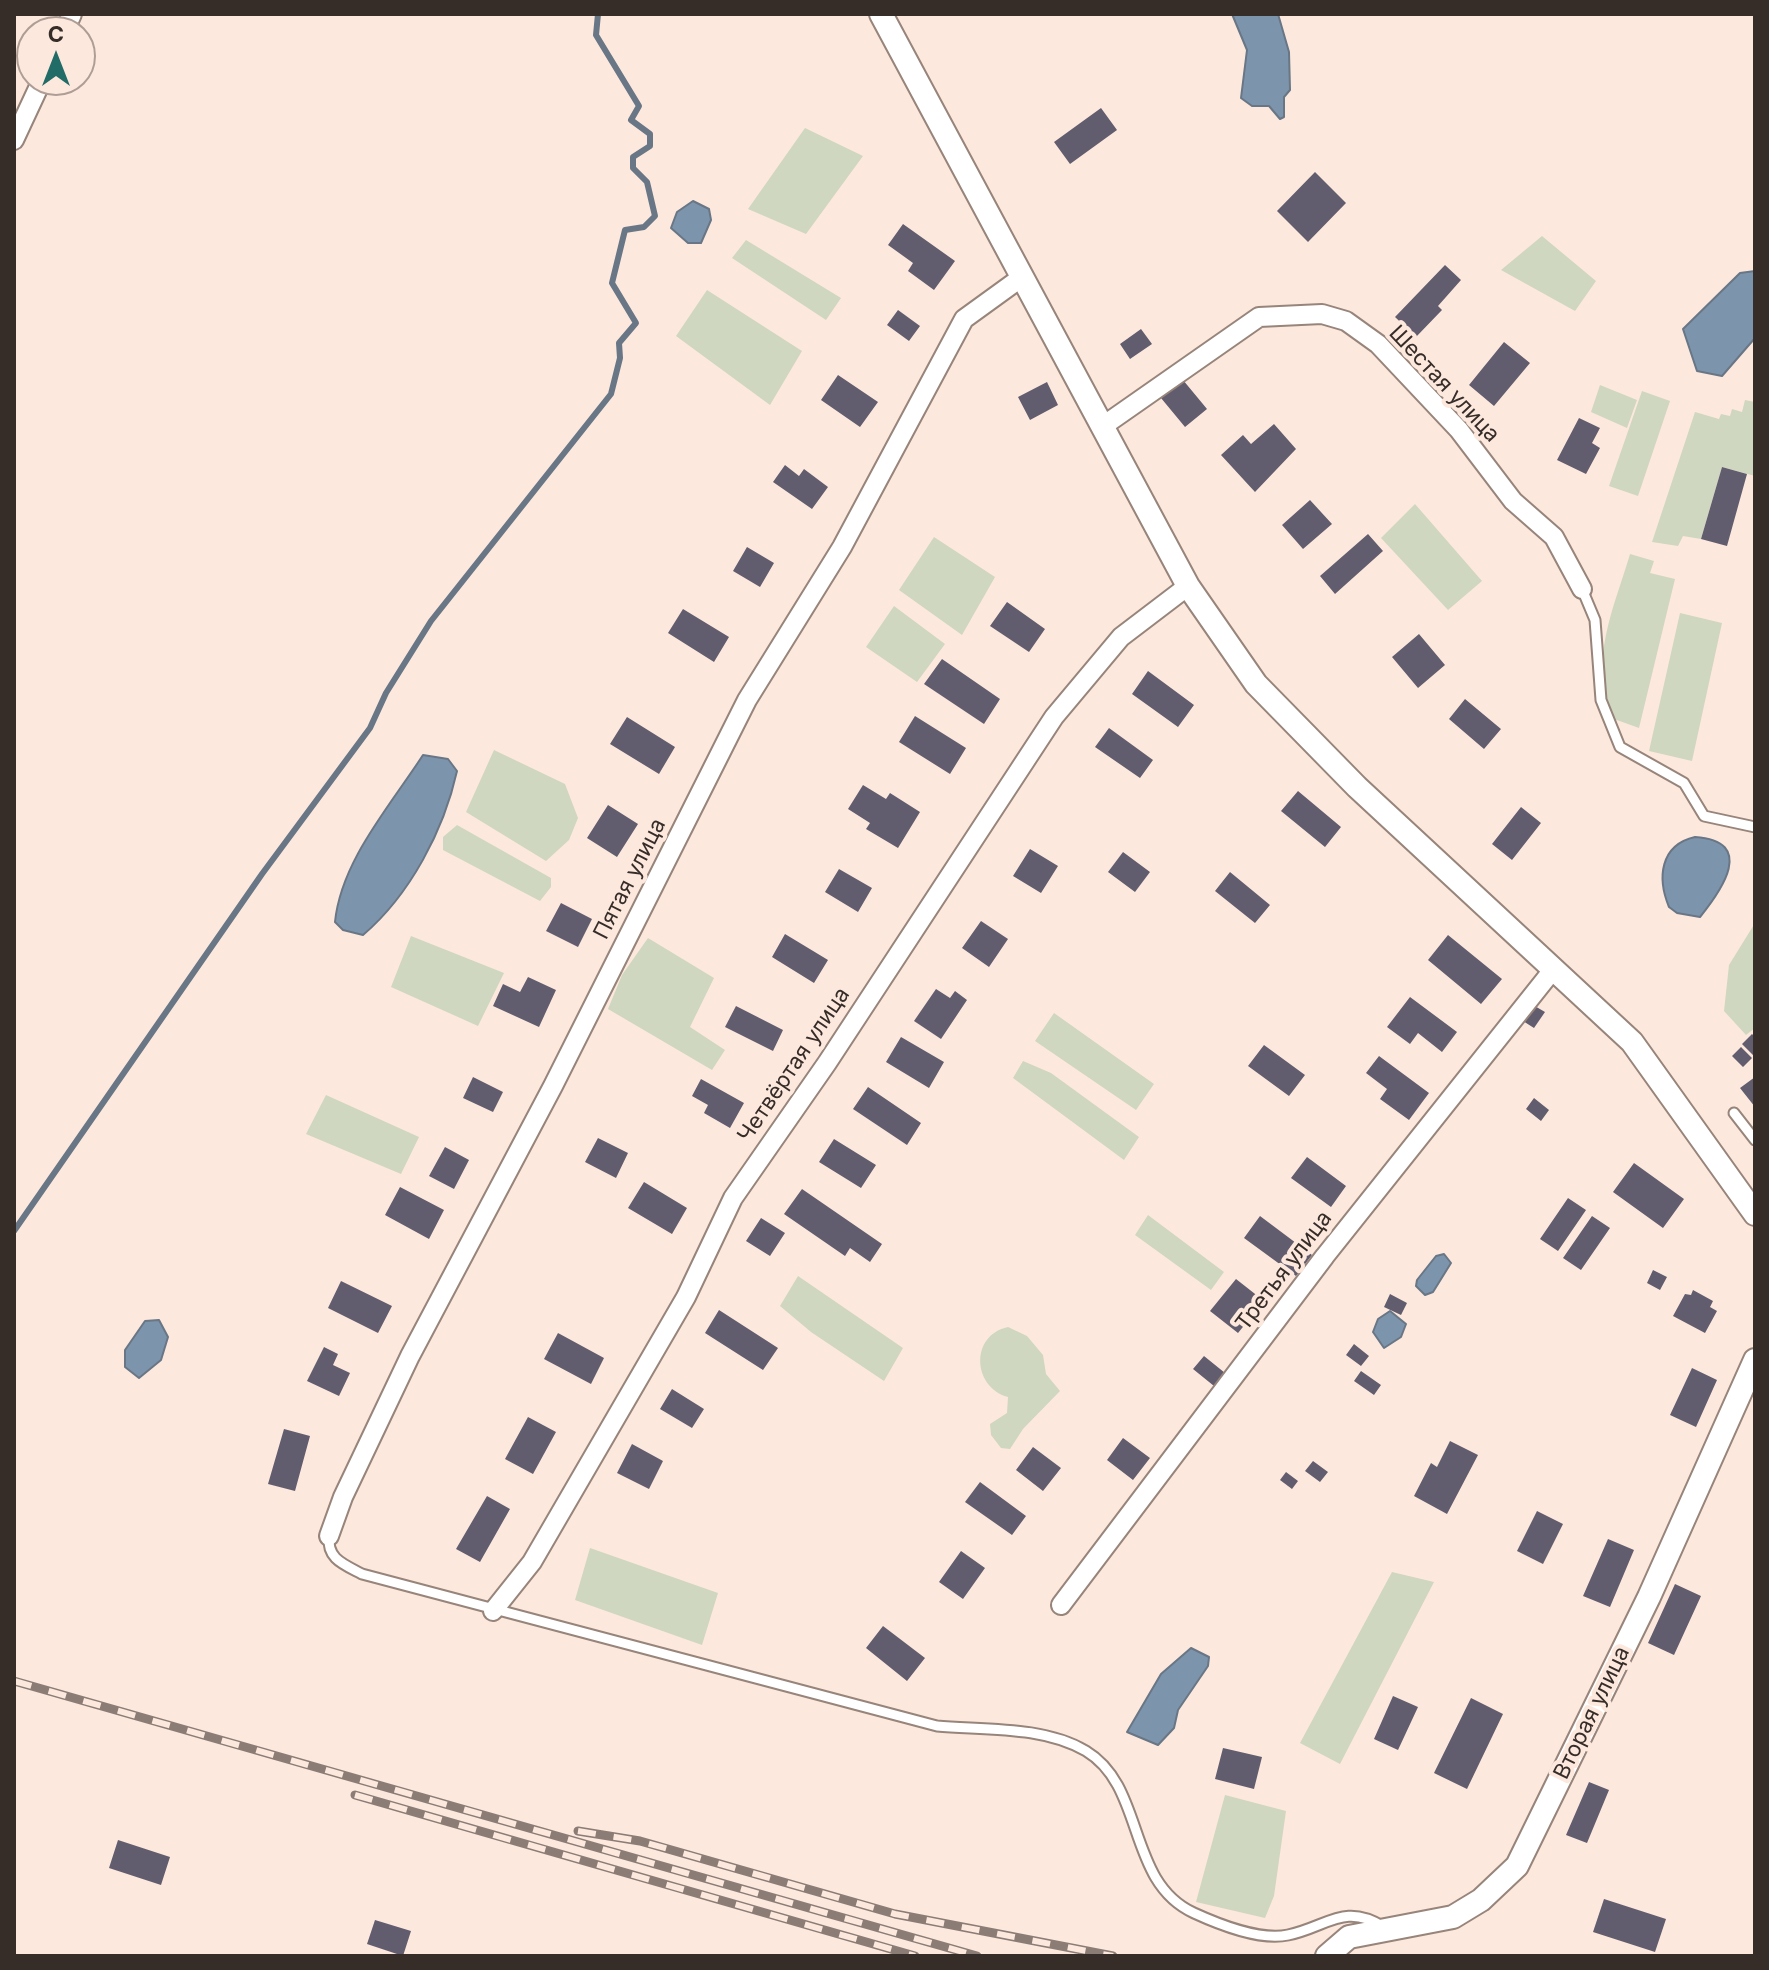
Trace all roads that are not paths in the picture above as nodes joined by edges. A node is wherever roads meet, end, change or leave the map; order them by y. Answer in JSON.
{"nodes":[{"id":1,"x":881,"y":14,"type":"edge"},
{"id":2,"x":35,"y":96,"type":"edge"},
{"id":3,"x":14,"y":140,"type":"edge"},
{"id":4,"x":1022,"y":277,"type":"junction"},
{"id":5,"x":1103,"y":426,"type":"junction"},
{"id":6,"x":1188,"y":586,"type":"junction"},
{"id":7,"x":1582,"y":589,"type":"joint"},
{"id":8,"x":1755,"y":827,"type":"edge"},
{"id":9,"x":1552,"y":971,"type":"junction"},
{"id":10,"x":1734,"y":1113,"type":"dead end"},
{"id":11,"x":1755,"y":1140,"type":"edge"},
{"id":12,"x":1755,"y":1214,"type":"edge"},
{"id":13,"x":1755,"y":1360,"type":"edge"},
{"id":14,"x":329,"y":1536,"type":"joint"},
{"id":15,"x":1061,"y":1605,"type":"dead end"},
{"id":16,"x":493,"y":1611,"type":"junction"},
{"id":17,"x":1386,"y":1928,"type":"junction"},
{"id":18,"x":1327,"y":1956,"type":"edge"}],
"edges":[{"from":1,"to":4,"type":"street"},
{"from":2,"to":3,"type":"street"},
{"from":4,"to":5,"type":"street"},
{"from":4,"to":14,"type":"street","name":"Пятая улица"},
{"from":5,"to":6,"type":"street"},
{"from":5,"to":7,"type":"street","name":"Шестая улица"},
{"from":6,"to":9,"type":"street"},
{"from":6,"to":16,"type":"street","name":"Четвёртая улица"},
{"from":7,"to":8,"type":"lane"},
{"from":9,"to":12,"type":"street"},
{"from":9,"to":15,"type":"street","name":"Третья улица"},
{"from":10,"to":11,"type":"lane"},
{"from":13,"to":17,"type":"street","name":"Вторая улица"},
{"from":14,"to":16,"type":"lane"},
{"from":16,"to":17,"type":"lane"},
{"from":17,"to":18,"type":"street","name":"Вторая улица"}]}
